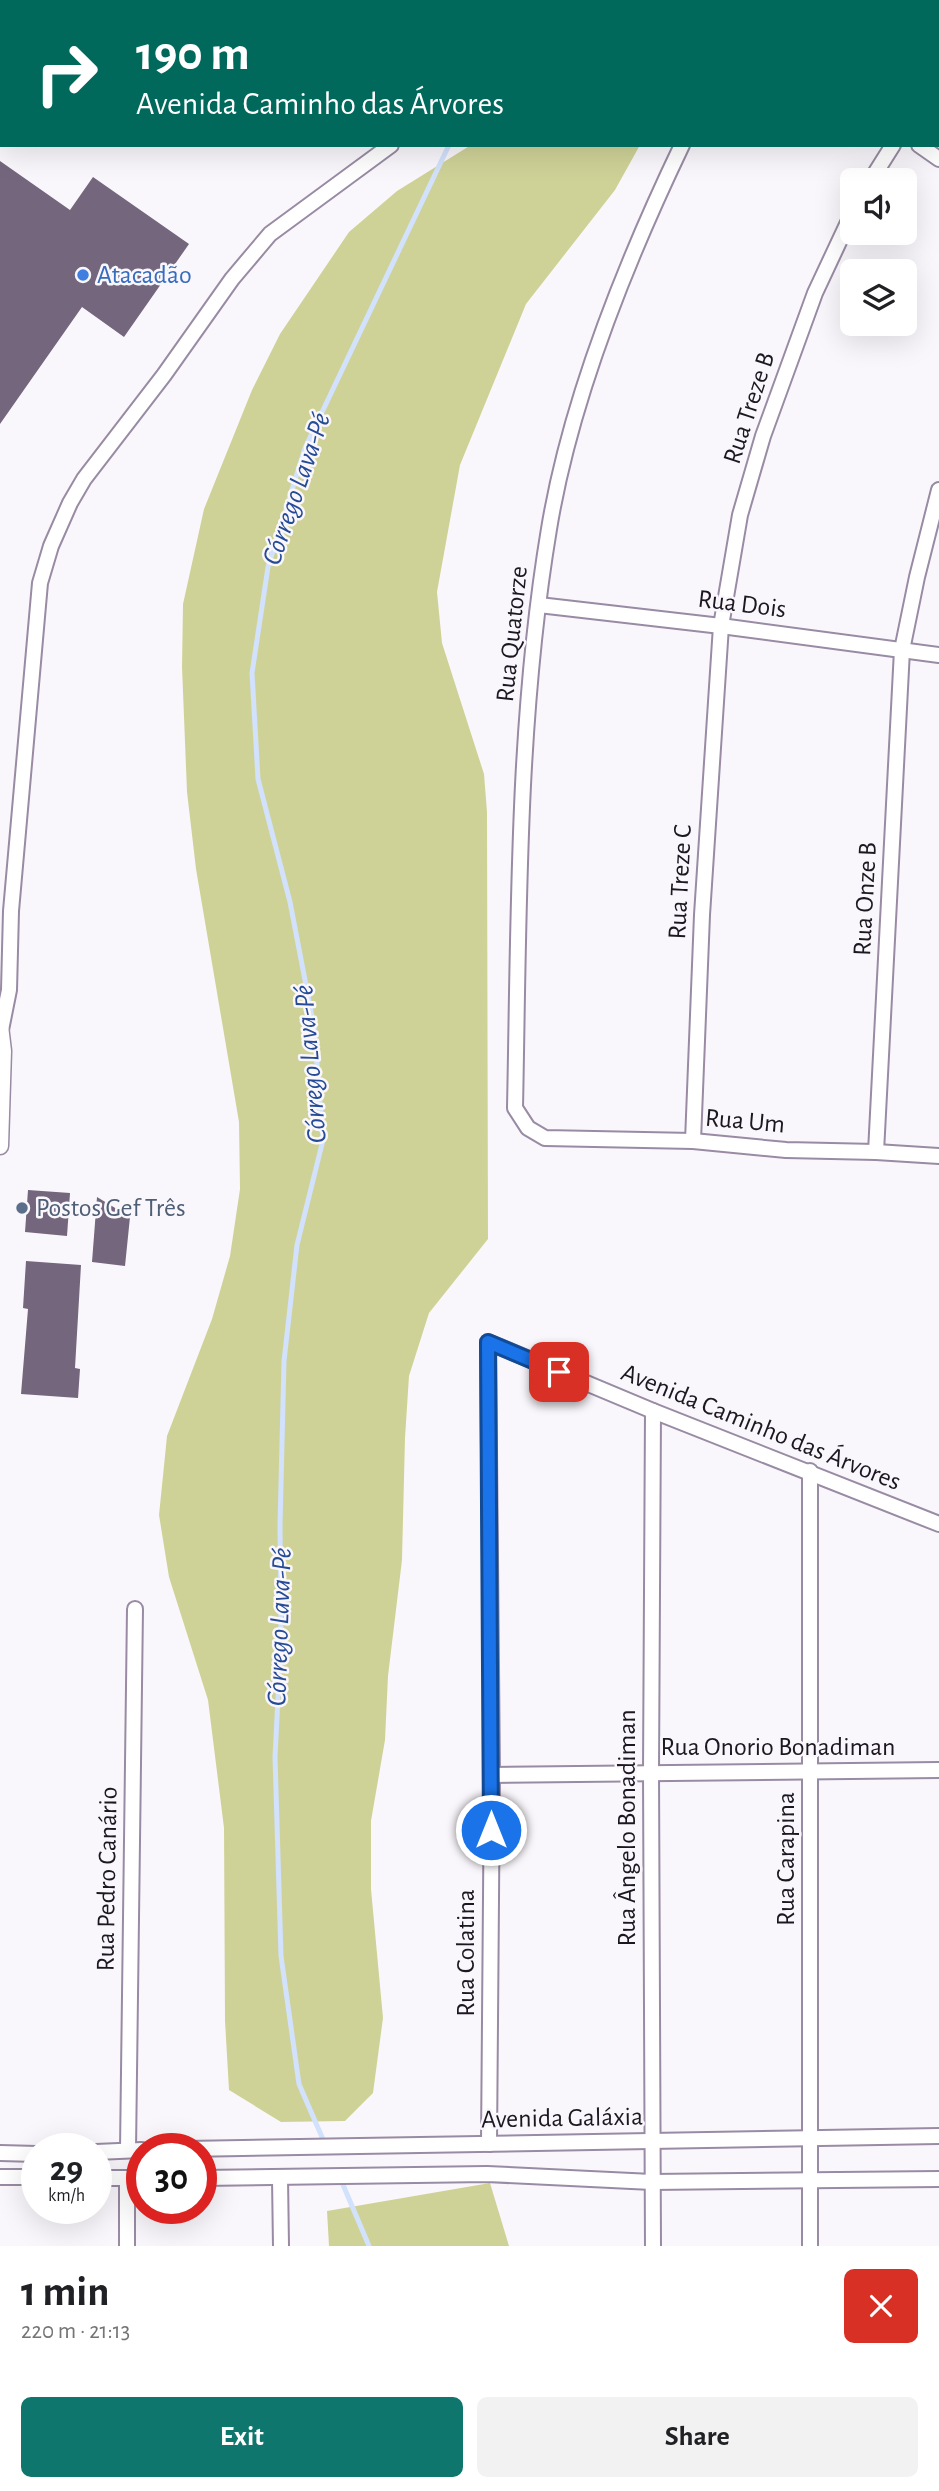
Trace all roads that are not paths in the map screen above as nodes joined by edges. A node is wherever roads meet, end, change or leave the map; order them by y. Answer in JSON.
{"nodes":[{"id":1,"x":388,"y":147,"type":"edge"},
{"id":2,"x":681,"y":147,"type":"edge"},
{"id":3,"x":892,"y":147,"type":"edge"},
{"id":4,"x":922,"y":147,"type":"edge"},
{"id":5,"x":939,"y":159,"type":"edge"},
{"id":6,"x":879,"y":168,"type":"edge"},
{"id":7,"x":840,"y":240,"type":"edge"},
{"id":8,"x":939,"y":490,"type":"edge"},
{"id":9,"x":538,"y":605,"type":"junction"},
{"id":10,"x":721,"y":626,"type":"junction"},
{"id":11,"x":902,"y":650,"type":"junction"},
{"id":12,"x":939,"y":655,"type":"edge"},
{"id":13,"x":10,"y":952,"type":"junction"},
{"id":14,"x":0,"y":964,"type":"edge"},
{"id":15,"x":0,"y":1029,"type":"edge"},
{"id":16,"x":545,"y":1138,"type":"joint"},
{"id":17,"x":693,"y":1141,"type":"junction"},
{"id":18,"x":0,"y":1146,"type":"edge"},
{"id":19,"x":876,"y":1152,"type":"junction"},
{"id":20,"x":939,"y":1156,"type":"edge"},
{"id":21,"x":488,"y":1342,"type":"joint"},
{"id":22,"x":653,"y":1411,"type":"junction"},
{"id":23,"x":810,"y":1471,"type":"junction"},
{"id":24,"x":939,"y":1524,"type":"edge"},
{"id":25,"x":135,"y":1609,"type":"dead end"},
{"id":26,"x":810,"y":1770,"type":"junction"},
{"id":27,"x":939,"y":1770,"type":"edge"},
{"id":28,"x":651,"y":1772,"type":"junction"},
{"id":29,"x":492,"y":1775,"type":"junction"},
{"id":30,"x":135,"y":2133,"type":"edge"},
{"id":31,"x":939,"y":2136,"type":"edge"},
{"id":32,"x":810,"y":2140,"type":"junction"},
{"id":33,"x":653,"y":2141,"type":"junction"},
{"id":34,"x":489,"y":2144,"type":"junction"},
{"id":35,"x":217,"y":2149,"type":"edge"},
{"id":36,"x":0,"y":2152,"type":"edge"},
{"id":37,"x":21,"y":2153,"type":"edge"},
{"id":38,"x":0,"y":2177,"type":"edge"},
{"id":39,"x":21,"y":2177,"type":"edge"},
{"id":40,"x":217,"y":2178,"type":"edge"},
{"id":41,"x":280,"y":2178,"type":"junction"},
{"id":42,"x":939,"y":2179,"type":"edge"},
{"id":43,"x":809,"y":2180,"type":"junction"},
{"id":44,"x":652,"y":2182,"type":"junction"},
{"id":45,"x":129,"y":2224,"type":"edge"},
{"id":46,"x":127,"y":2246,"type":"edge"},
{"id":47,"x":281,"y":2246,"type":"edge"},
{"id":48,"x":653,"y":2246,"type":"edge"},
{"id":49,"x":810,"y":2246,"type":"edge"}],
"edges":[{"from":1,"to":13,"type":"street"},
{"from":2,"to":9,"type":"street","name":"Rua Quatorze"},
{"from":3,"to":6,"type":"street"},
{"from":4,"to":5,"type":"street"},
{"from":7,"to":10,"type":"street","name":"Rua Treze B"},
{"from":8,"to":11,"type":"street","name":"Rua Onze B"},
{"from":9,"to":10,"type":"street","name":"Rua Dois"},
{"from":9,"to":16,"type":"street","name":"Rua Quatorze"},
{"from":10,"to":11,"type":"street","name":"Rua Dois"},
{"from":10,"to":17,"type":"street","name":"Rua Treze C"},
{"from":11,"to":12,"type":"street","name":"Rua Dois"},
{"from":11,"to":19,"type":"street","name":"Rua Onze B"},
{"from":13,"to":14,"type":"street"},
{"from":13,"to":15,"type":"street"},
{"from":15,"to":18,"type":"street"},
{"from":16,"to":17,"type":"street","name":"Rua Um"},
{"from":17,"to":19,"type":"street","name":"Rua Um"},
{"from":19,"to":20,"type":"street","name":"Rua Um"},
{"from":21,"to":22,"type":"street","name":"Avenida Caminho das Árvores"},
{"from":21,"to":29,"type":"street","name":"Rua Colatina"},
{"from":22,"to":23,"type":"street","name":"Avenida Caminho das Árvores"},
{"from":22,"to":28,"type":"street","name":"Rua Ângelo Bonadiman"},
{"from":23,"to":24,"type":"street","name":"Avenida Caminho das Árvores"},
{"from":23,"to":26,"type":"street","name":"Rua Carapina"},
{"from":25,"to":30,"type":"street","name":"Rua Pedro Canário"},
{"from":26,"to":27,"type":"street","name":"Rua Onorio Bonadiman"},
{"from":26,"to":28,"type":"street","name":"Rua Onorio Bonadiman"},
{"from":26,"to":32,"type":"street","name":"Rua Carapina"},
{"from":28,"to":29,"type":"street","name":"Rua Onorio Bonadiman"},
{"from":28,"to":33,"type":"street","name":"Rua Ângelo Bonadiman"},
{"from":29,"to":34,"type":"street","name":"Rua Colatina"},
{"from":31,"to":32,"type":"street","name":"Avenida Galáxia"},
{"from":32,"to":33,"type":"street","name":"Avenida Galáxia"},
{"from":32,"to":43,"type":"street","name":"Rua Carapina"},
{"from":33,"to":34,"type":"street","name":"Avenida Galáxia"},
{"from":33,"to":44,"type":"street","name":"Rua Ângelo Bonadiman"},
{"from":34,"to":35,"type":"street","name":"Avenida Galáxia"},
{"from":36,"to":37,"type":"street"},
{"from":38,"to":39,"type":"street"},
{"from":40,"to":41,"type":"street","name":"Avenida Galáxia"},
{"from":41,"to":44,"type":"street","name":"Avenida Galáxia"},
{"from":41,"to":47,"type":"street"},
{"from":42,"to":43,"type":"street","name":"Avenida Galáxia"},
{"from":43,"to":44,"type":"street","name":"Avenida Galáxia"},
{"from":43,"to":49,"type":"street","name":"Rua Carapina"},
{"from":44,"to":48,"type":"street","name":"Rua Ângelo Bonadiman"},
{"from":45,"to":46,"type":"street"}]}
